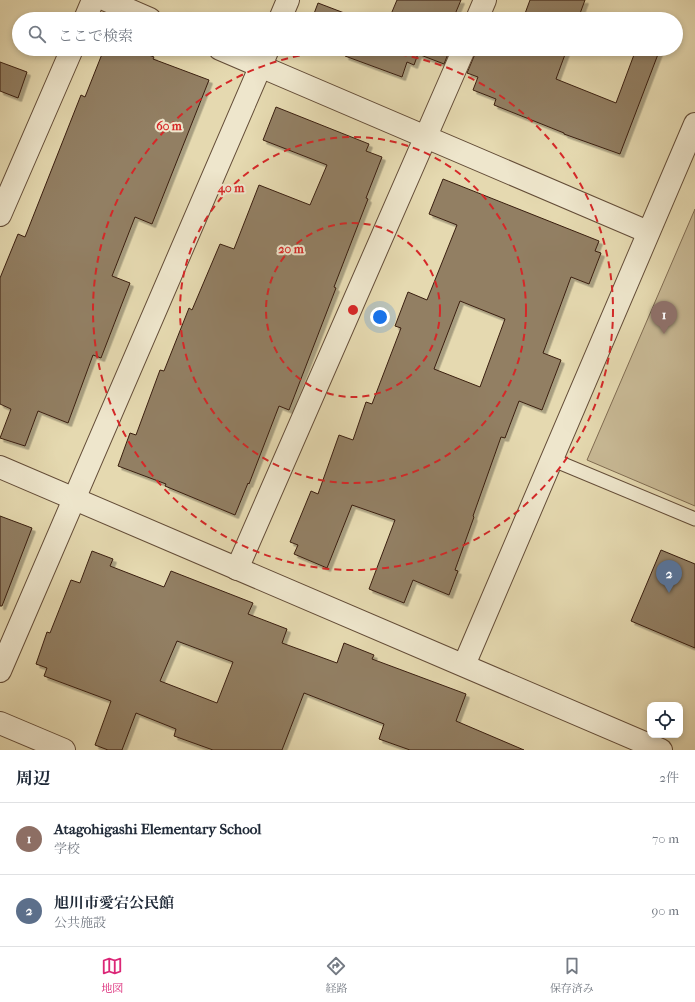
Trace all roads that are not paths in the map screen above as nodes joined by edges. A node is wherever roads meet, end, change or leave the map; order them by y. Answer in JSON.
{"nodes":[{"id":1,"x":93,"y":0,"type":"edge"},
{"id":2,"x":106,"y":0,"type":"edge"},
{"id":3,"x":288,"y":0,"type":"edge"},
{"id":4,"x":485,"y":0,"type":"edge"},
{"id":5,"x":88,"y":12,"type":"edge"},
{"id":6,"x":134,"y":12,"type":"edge"},
{"id":7,"x":283,"y":12,"type":"edge"},
{"id":8,"x":480,"y":12,"type":"edge"},
{"id":9,"x":69,"y":56,"type":"edge"},
{"id":10,"x":461,"y":56,"type":"edge"},
{"id":11,"x":264,"y":58,"type":"edge"},
{"id":12,"x":695,"y":124,"type":"edge"},
{"id":13,"x":426,"y":137,"type":"junction"},
{"id":14,"x":0,"y":215,"type":"edge"},
{"id":15,"x":648,"y":232,"type":"junction"},
{"id":16,"x":551,"y":459,"type":"junction"},
{"id":17,"x":0,"y":467,"type":"edge"},
{"id":18,"x":73,"y":498,"type":"junction"},
{"id":19,"x":695,"y":519,"type":"edge"},
{"id":20,"x":237,"y":569,"type":"junction"},
{"id":21,"x":464,"y":666,"type":"junction"},
{"id":22,"x":0,"y":671,"type":"edge"},
{"id":23,"x":0,"y":722,"type":"edge"},
{"id":24,"x":64,"y":750,"type":"edge"},
{"id":25,"x":661,"y":750,"type":"edge"}],
"edges":[{"from":1,"to":5,"type":"street"},
{"from":2,"to":6,"type":"street"},
{"from":3,"to":7,"type":"street"},
{"from":4,"to":8,"type":"street"},
{"from":9,"to":14,"type":"street"},
{"from":10,"to":13,"type":"street"},
{"from":11,"to":13,"type":"street"},
{"from":11,"to":18,"type":"street"},
{"from":12,"to":15,"type":"street"},
{"from":13,"to":15,"type":"street"},
{"from":13,"to":20,"type":"street"},
{"from":15,"to":16,"type":"street"},
{"from":16,"to":19,"type":"lane"},
{"from":16,"to":21,"type":"street"},
{"from":17,"to":18,"type":"street"},
{"from":18,"to":20,"type":"street"},
{"from":18,"to":22,"type":"street"},
{"from":20,"to":21,"type":"street"},
{"from":21,"to":25,"type":"street"},
{"from":23,"to":24,"type":"street"}]}
